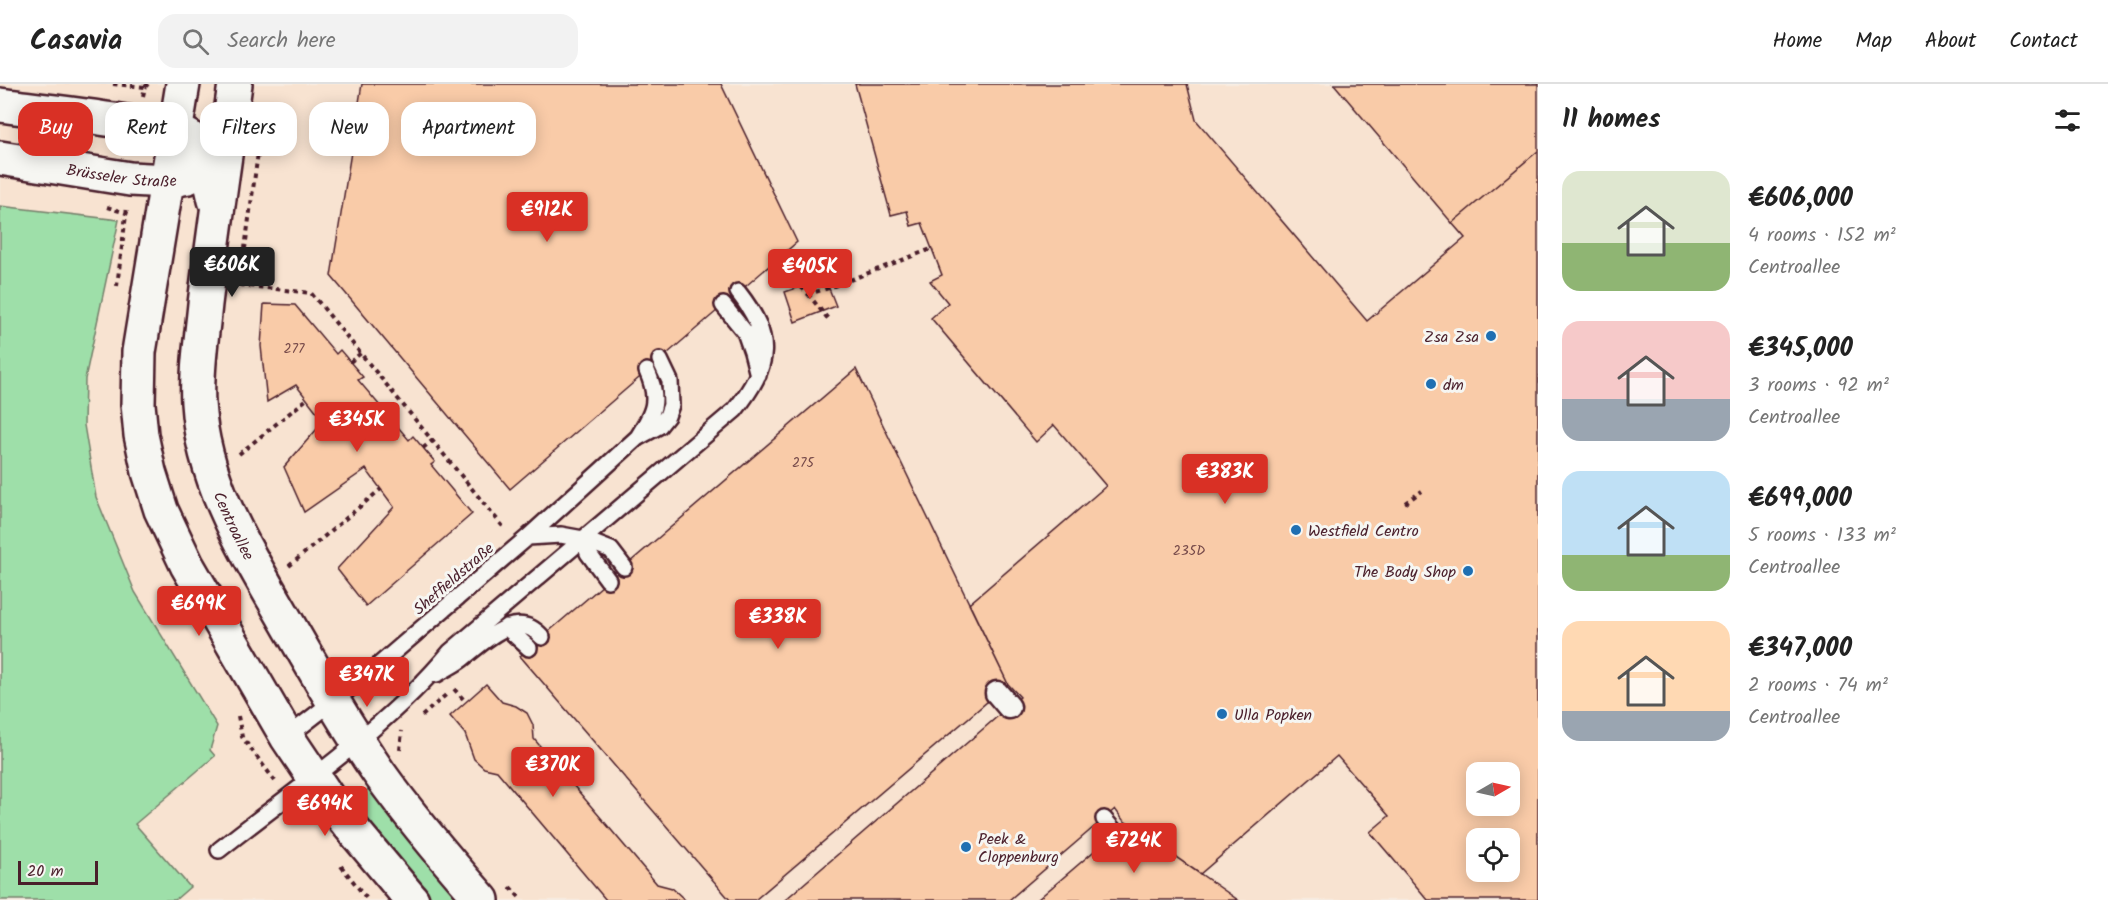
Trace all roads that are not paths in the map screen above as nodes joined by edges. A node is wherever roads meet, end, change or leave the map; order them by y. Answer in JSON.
{"nodes":[{"id":1,"x":183,"y":84,"type":"edge"},
{"id":2,"x":234,"y":84,"type":"edge"},
{"id":3,"x":180,"y":102,"type":"edge"},
{"id":4,"x":230,"y":102,"type":"edge"},
{"id":5,"x":0,"y":105,"type":"edge"},
{"id":6,"x":105,"y":121,"type":"edge"},
{"id":7,"x":188,"y":136,"type":"edge"},
{"id":8,"x":200,"y":148,"type":"edge"},
{"id":9,"x":170,"y":156,"type":"edge"},
{"id":10,"x":216,"y":156,"type":"edge"},
{"id":11,"x":217,"y":156,"type":"edge"},
{"id":12,"x":0,"y":158,"type":"edge"},
{"id":13,"x":166,"y":181,"type":"junction"},
{"id":14,"x":738,"y":292,"type":"dead end"},
{"id":15,"x":723,"y":305,"type":"dead end"},
{"id":16,"x":660,"y":360,"type":"dead end"},
{"id":17,"x":647,"y":371,"type":"dead end"},
{"id":18,"x":758,"y":375,"type":"junction"},
{"id":19,"x":637,"y":438,"type":"junction"},
{"id":20,"x":583,"y":539,"type":"junction"},
{"id":21,"x":523,"y":541,"type":"junction"},
{"id":22,"x":624,"y":567,"type":"dead end"},
{"id":23,"x":609,"y":580,"type":"dead end"},
{"id":24,"x":506,"y":627,"type":"junction"},
{"id":25,"x":543,"y":637,"type":"dead end"},
{"id":26,"x":530,"y":648,"type":"dead end"},
{"id":27,"x":427,"y":680,"type":"junction"},
{"id":28,"x":333,"y":701,"type":"junction"},
{"id":29,"x":287,"y":737,"type":"junction"},
{"id":30,"x":358,"y":741,"type":"junction"},
{"id":31,"x":312,"y":777,"type":"junction"},
{"id":32,"x":1104,"y":819,"type":"dead end"},
{"id":33,"x":1116,"y":833,"type":"dead end"},
{"id":34,"x":219,"y":850,"type":"dead end"},
{"id":35,"x":412,"y":900,"type":"edge"},
{"id":36,"x":482,"y":900,"type":"edge"}],
"edges":[{"from":1,"to":3,"type":"street"},
{"from":2,"to":4,"type":"street","name":"Centroallee"},
{"from":5,"to":6,"type":"street"},
{"from":7,"to":8,"type":"street"},
{"from":9,"to":13,"type":"street"},
{"from":10,"to":13,"type":"street","name":"Brüsseler Straße"},
{"from":11,"to":28,"type":"street","name":"Centroallee"},
{"from":12,"to":13,"type":"street","name":"Brüsseler Straße"},
{"from":13,"to":29,"type":"street"},
{"from":14,"to":18,"type":"lane"},
{"from":15,"to":18,"type":"lane"},
{"from":16,"to":19,"type":"lane","name":"Sheffieldstraße"},
{"from":17,"to":19,"type":"lane","name":"Sheffieldstraße"},
{"from":18,"to":20,"type":"lane"},
{"from":19,"to":21,"type":"lane","name":"Sheffieldstraße"},
{"from":20,"to":21,"type":"lane"},
{"from":20,"to":22,"type":"lane"},
{"from":20,"to":23,"type":"lane"},
{"from":20,"to":27,"type":"lane"},
{"from":21,"to":28,"type":"lane","name":"Sheffieldstraße"},
{"from":24,"to":25,"type":"lane"},
{"from":24,"to":26,"type":"lane"},
{"from":24,"to":27,"type":"lane"},
{"from":27,"to":30,"type":"lane"},
{"from":28,"to":29,"type":"lane","name":"Sheffieldstraße"},
{"from":28,"to":30,"type":"street","name":"Centroallee"},
{"from":29,"to":31,"type":"street"},
{"from":30,"to":31,"type":"lane"},
{"from":30,"to":36,"type":"street","name":"Centroallee"},
{"from":31,"to":34,"type":"lane"},
{"from":31,"to":35,"type":"street"},
{"from":32,"to":33,"type":"lane"}]}
